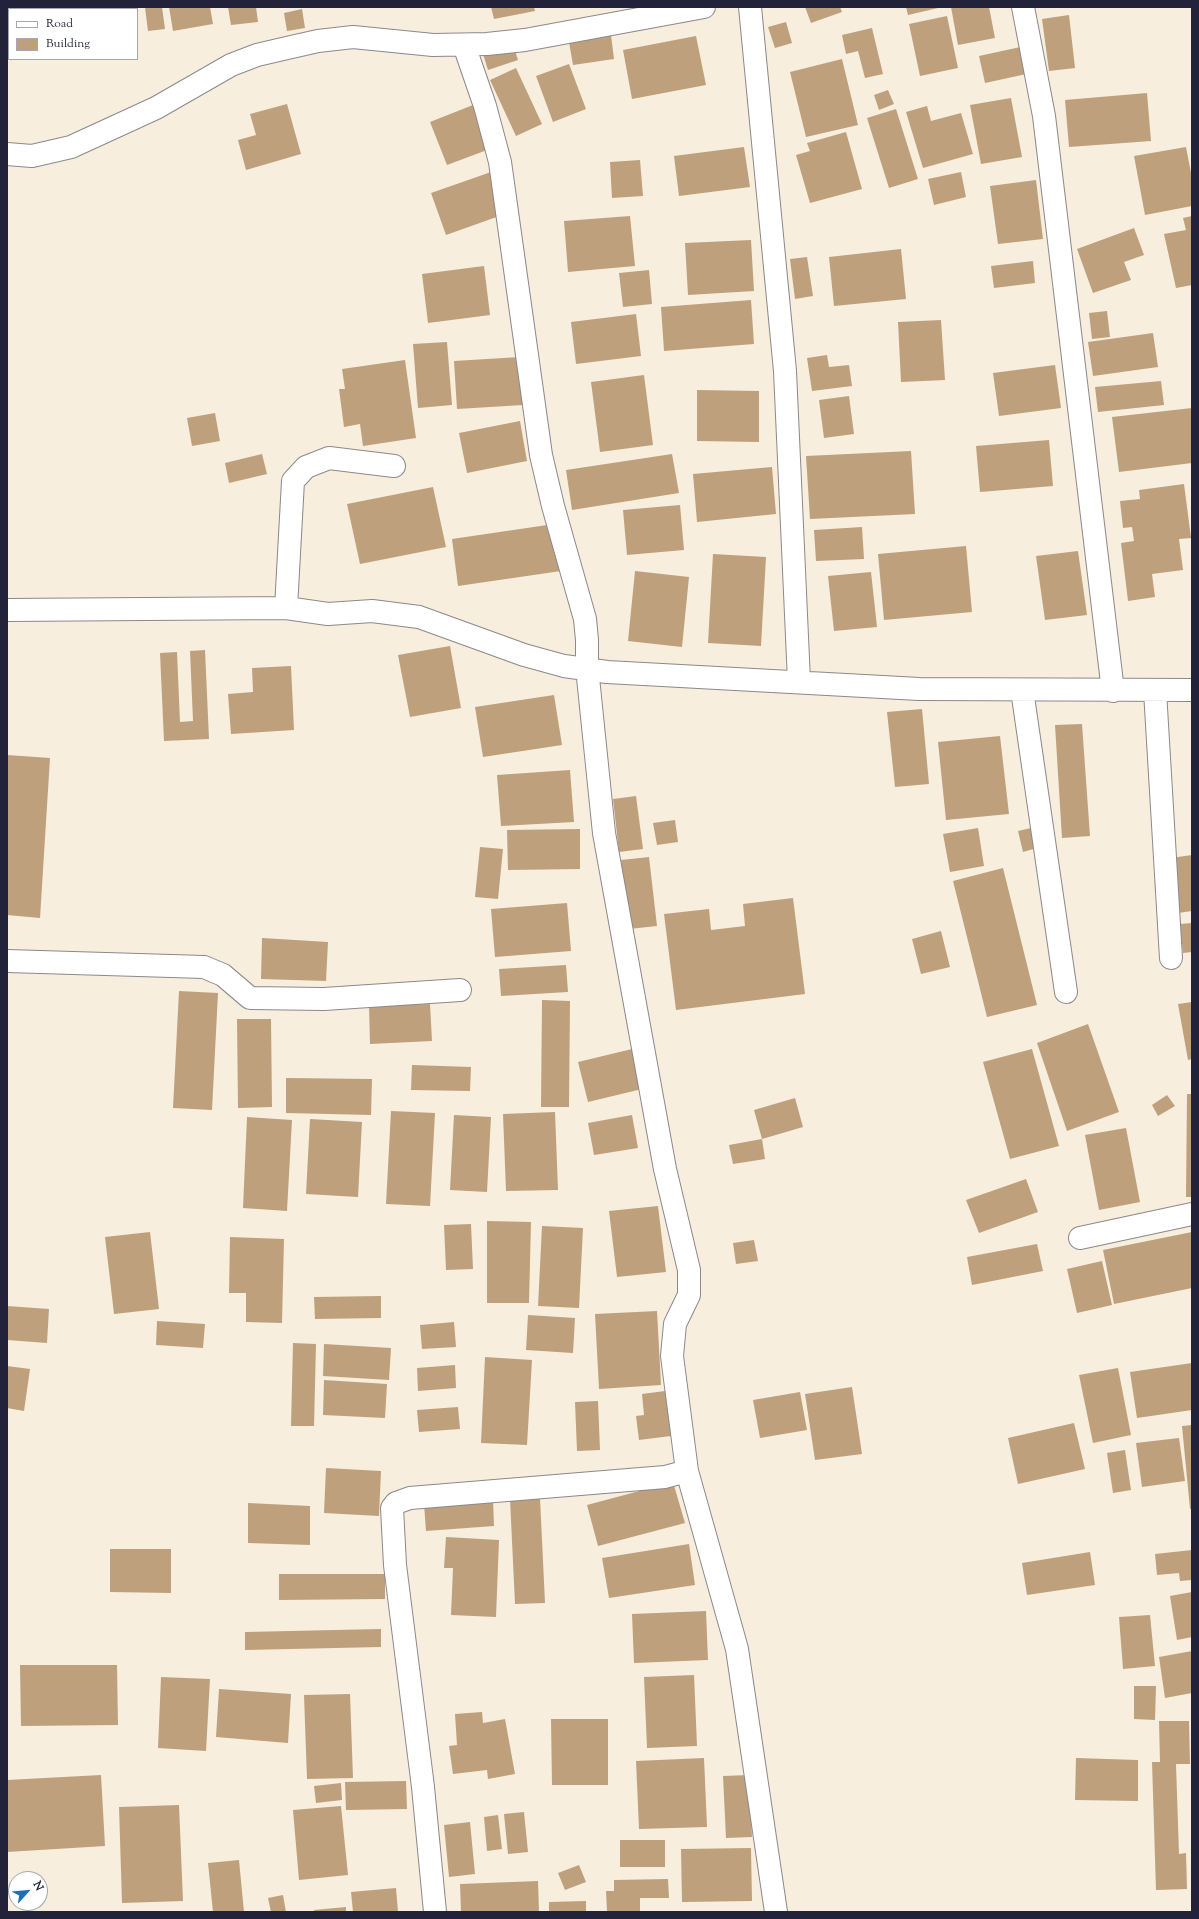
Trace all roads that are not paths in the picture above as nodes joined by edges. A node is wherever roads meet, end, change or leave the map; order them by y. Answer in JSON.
{"nodes":[{"id":1,"x":704,"y":7,"type":"edge"},
{"id":2,"x":750,"y":7,"type":"edge"},
{"id":3,"x":1023,"y":7,"type":"edge"},
{"id":4,"x":464,"y":45,"type":"junction"},
{"id":5,"x":7,"y":154,"type":"edge"},
{"id":6,"x":394,"y":466,"type":"dead end"},
{"id":7,"x":286,"y":608,"type":"junction"},
{"id":8,"x":7,"y":610,"type":"edge"},
{"id":9,"x":586,"y":668,"type":"junction"},
{"id":10,"x":800,"y":681,"type":"junction"},
{"id":11,"x":1022,"y":690,"type":"junction"},
{"id":12,"x":1155,"y":690,"type":"junction"},
{"id":13,"x":1192,"y":690,"type":"edge"},
{"id":14,"x":1113,"y":691,"type":"junction"},
{"id":15,"x":1171,"y":958,"type":"dead end"},
{"id":16,"x":7,"y":961,"type":"edge"},
{"id":17,"x":460,"y":990,"type":"dead end"},
{"id":18,"x":1066,"y":992,"type":"dead end"},
{"id":19,"x":1192,"y":1214,"type":"edge"},
{"id":20,"x":1080,"y":1238,"type":"dead end"},
{"id":21,"x":687,"y":1471,"type":"junction"},
{"id":22,"x":435,"y":1912,"type":"edge"},
{"id":23,"x":776,"y":1912,"type":"edge"}],
"edges":[{"from":1,"to":4,"type":"street"},
{"from":2,"to":10,"type":"street"},
{"from":3,"to":14,"type":"street"},
{"from":4,"to":5,"type":"street"},
{"from":4,"to":9,"type":"street"},
{"from":6,"to":7,"type":"street"},
{"from":7,"to":8,"type":"street"},
{"from":7,"to":9,"type":"street"},
{"from":9,"to":10,"type":"street"},
{"from":9,"to":21,"type":"street"},
{"from":10,"to":11,"type":"street"},
{"from":11,"to":14,"type":"street"},
{"from":11,"to":18,"type":"street"},
{"from":12,"to":13,"type":"street"},
{"from":12,"to":14,"type":"street"},
{"from":12,"to":15,"type":"street"},
{"from":16,"to":17,"type":"street"},
{"from":19,"to":20,"type":"street"},
{"from":21,"to":22,"type":"street"},
{"from":21,"to":23,"type":"street"}]}
